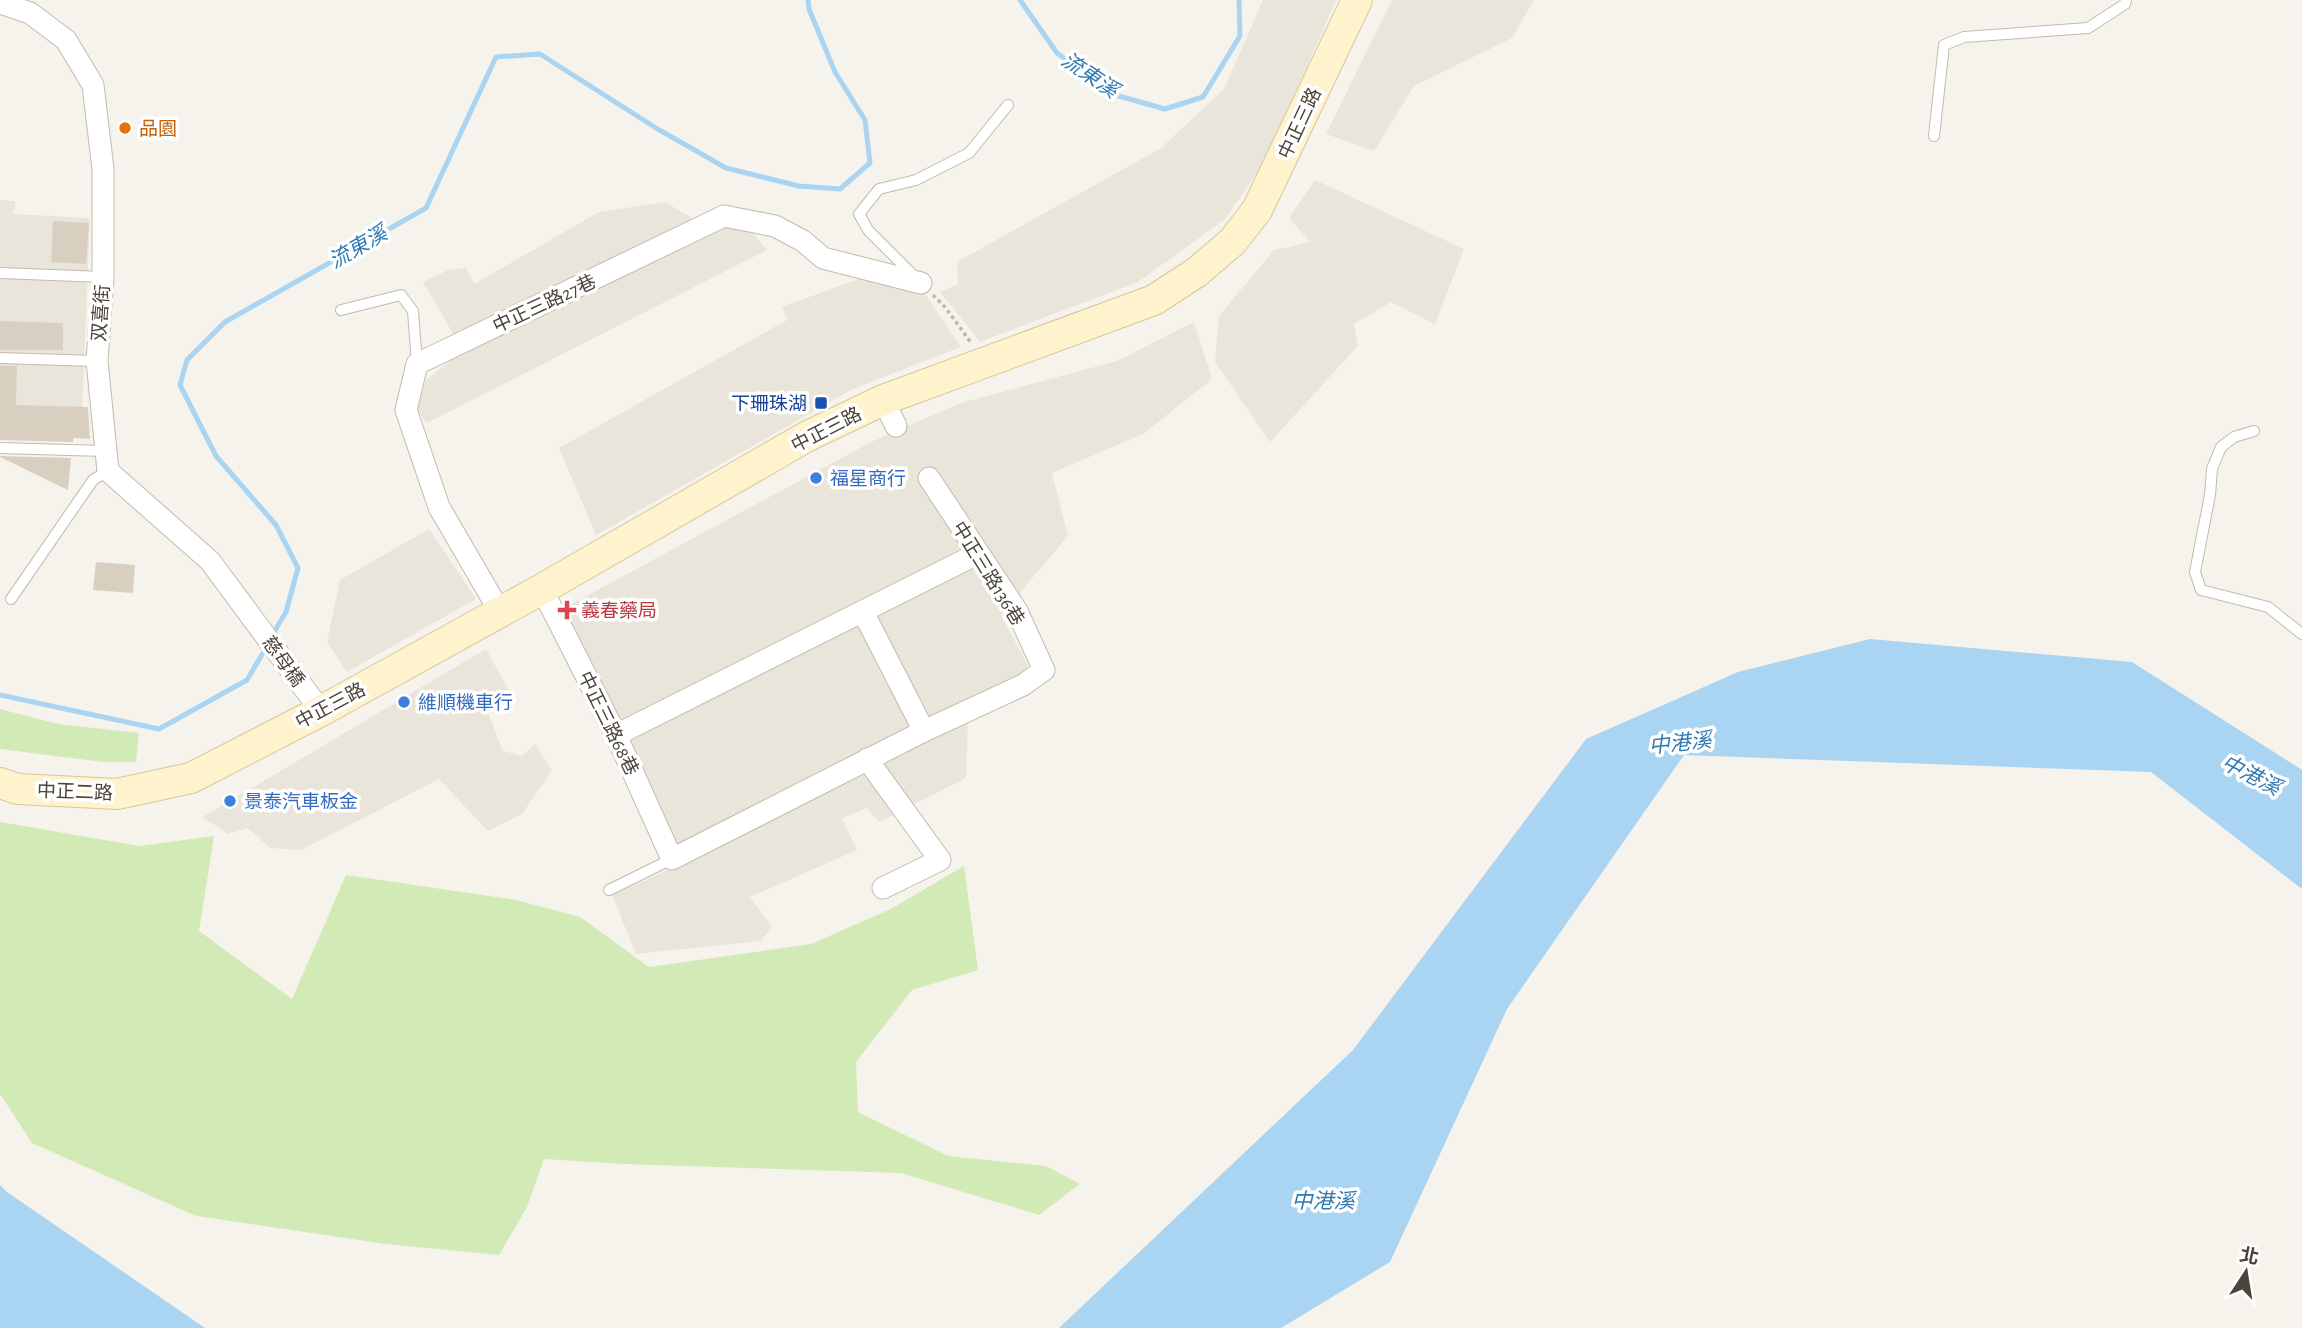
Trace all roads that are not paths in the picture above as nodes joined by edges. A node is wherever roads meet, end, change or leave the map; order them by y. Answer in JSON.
{"nodes":[{"id":1,"x":1357,"y":0,"type":"edge"},
{"id":2,"x":2126,"y":0,"type":"edge"},
{"id":3,"x":0,"y":3,"type":"edge"},
{"id":4,"x":1008,"y":106,"type":"dead end"},
{"id":5,"x":1934,"y":136,"type":"dead end"},
{"id":6,"x":0,"y":273,"type":"edge"},
{"id":7,"x":103,"y":277,"type":"junction"},
{"id":8,"x":921,"y":283,"type":"joint"},
{"id":9,"x":341,"y":310,"type":"dead end"},
{"id":10,"x":0,"y":358,"type":"edge"},
{"id":11,"x":97,"y":361,"type":"junction"},
{"id":12,"x":417,"y":363,"type":"junction"},
{"id":13,"x":2254,"y":430,"type":"dead end"},
{"id":14,"x":0,"y":447,"type":"edge"},
{"id":15,"x":106,"y":461,"type":"junction"},
{"id":16,"x":929,"y":478,"type":"dead end"},
{"id":17,"x":978,"y":554,"type":"junction"},
{"id":18,"x":542,"y":589,"type":"junction"},
{"id":19,"x":11,"y":599,"type":"dead end"},
{"id":20,"x":500,"y":612,"type":"junction"},
{"id":21,"x":863,"y":612,"type":"junction"},
{"id":22,"x":2302,"y":634,"type":"edge"},
{"id":23,"x":321,"y":711,"type":"junction"},
{"id":24,"x":924,"y":731,"type":"junction"},
{"id":25,"x":616,"y":735,"type":"junction"},
{"id":26,"x":867,"y":759,"type":"junction"},
{"id":27,"x":191,"y":778,"type":"joint"},
{"id":28,"x":0,"y":783,"type":"edge"},
{"id":29,"x":672,"y":859,"type":"junction"},
{"id":30,"x":883,"y":888,"type":"dead end"},
{"id":31,"x":609,"y":890,"type":"dead end"}],
"edges":[{"from":1,"to":18,"type":"main road","name":"中正三路"},
{"from":2,"to":5,"type":"lane"},
{"from":3,"to":7,"type":"street","name":"双喜街"},
{"from":4,"to":8,"type":"lane"},
{"from":6,"to":7,"type":"lane"},
{"from":7,"to":11,"type":"street","name":"双喜街"},
{"from":8,"to":12,"type":"street","name":"中正三路27巷"},
{"from":9,"to":12,"type":"lane"},
{"from":10,"to":11,"type":"lane"},
{"from":11,"to":15,"type":"street","name":"双喜街"},
{"from":12,"to":20,"type":"street"},
{"from":13,"to":22,"type":"lane"},
{"from":14,"to":15,"type":"lane"},
{"from":15,"to":19,"type":"lane"},
{"from":15,"to":23,"type":"street","name":"慈母橋"},
{"from":16,"to":17,"type":"street","name":"中正三路136巷"},
{"from":17,"to":21,"type":"street"},
{"from":17,"to":24,"type":"street","name":"中正三路136巷"},
{"from":18,"to":20,"type":"main road","name":"中正三路"},
{"from":18,"to":25,"type":"street","name":"中正三路68巷"},
{"from":20,"to":23,"type":"main road","name":"中正三路"},
{"from":21,"to":24,"type":"street"},
{"from":21,"to":25,"type":"street"},
{"from":23,"to":27,"type":"main road","name":"中正三路"},
{"from":24,"to":26,"type":"street"},
{"from":25,"to":29,"type":"street","name":"中正三路68巷"},
{"from":26,"to":29,"type":"street"},
{"from":26,"to":30,"type":"street"},
{"from":27,"to":28,"type":"main road","name":"中正二路"},
{"from":29,"to":31,"type":"lane"}]}
